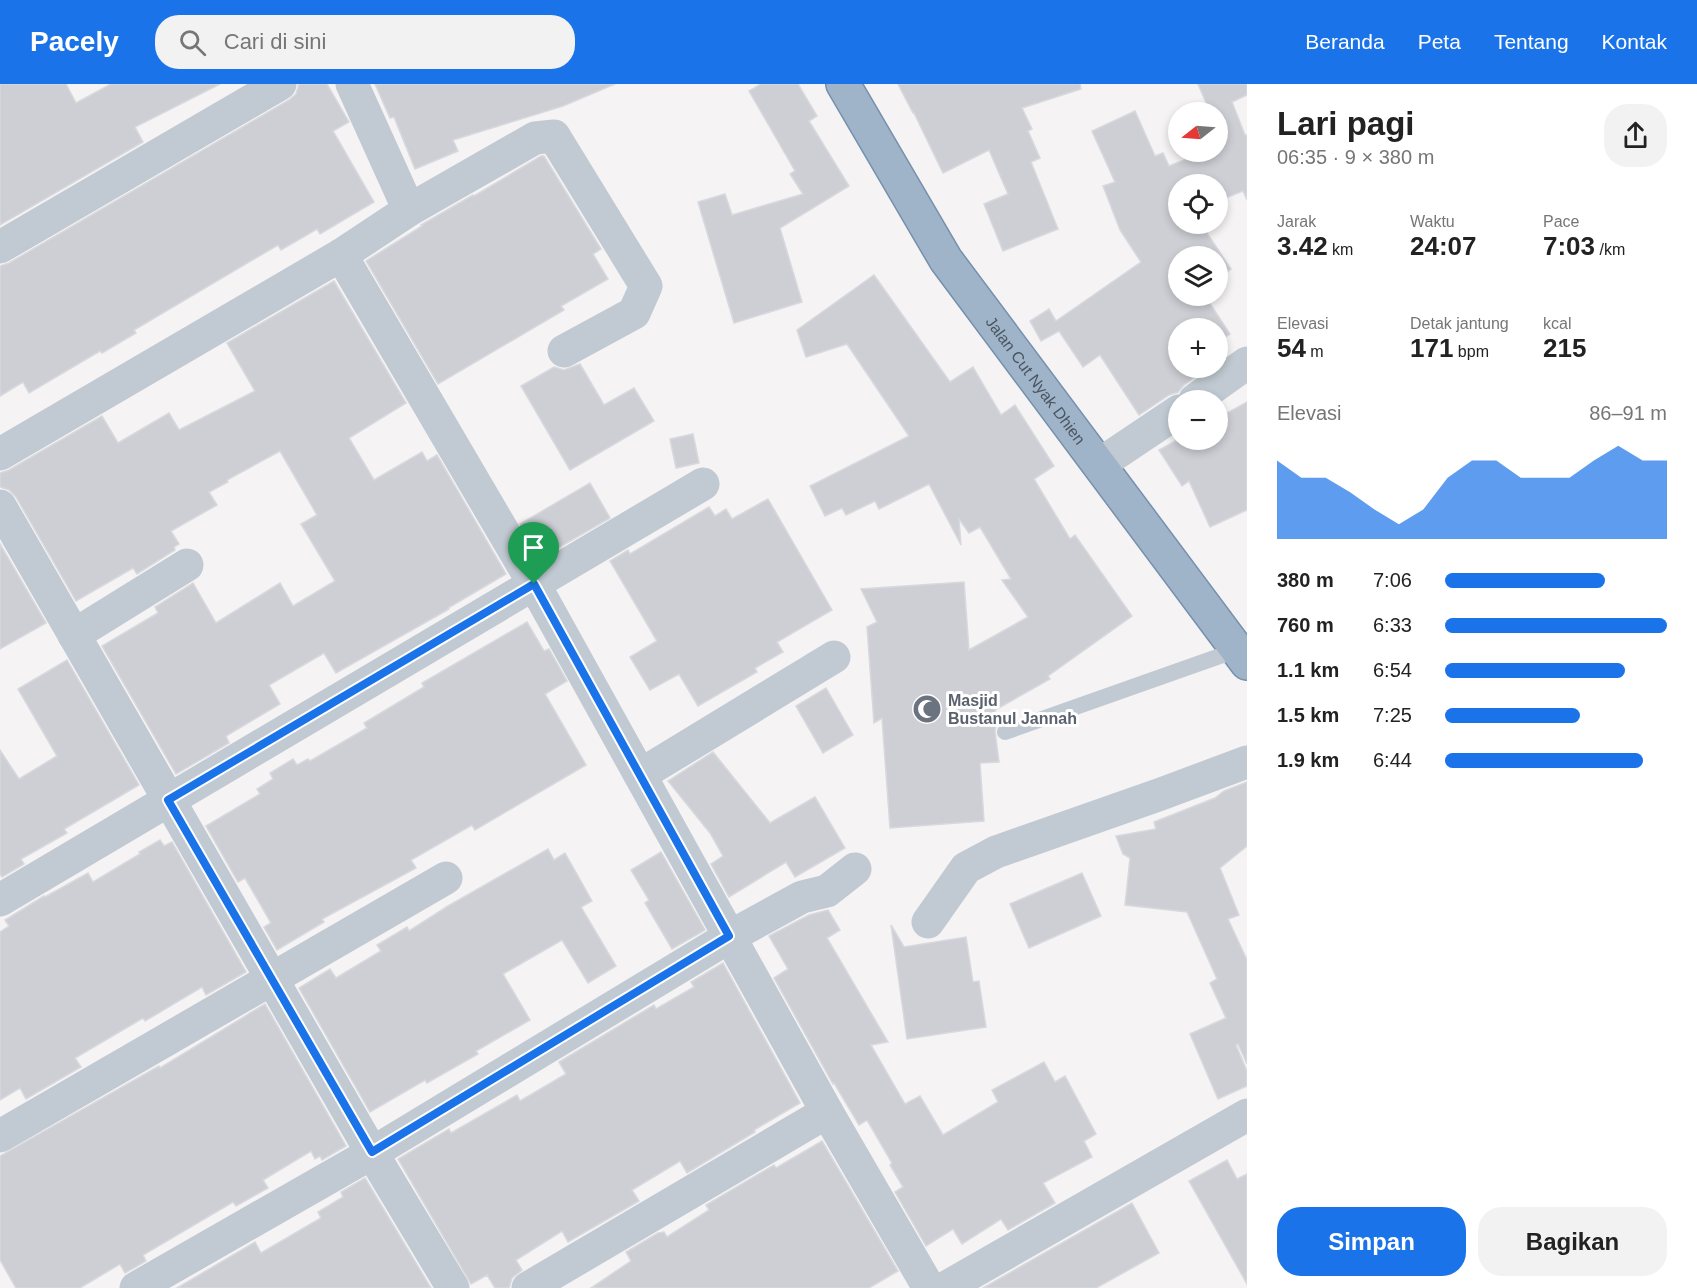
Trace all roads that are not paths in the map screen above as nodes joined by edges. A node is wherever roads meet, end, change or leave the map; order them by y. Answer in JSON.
{"nodes":[{"id":1,"x":280,"y":84,"type":"edge"},
{"id":2,"x":352,"y":84,"type":"edge"},
{"id":3,"x":843,"y":84,"type":"edge"},
{"id":4,"x":408,"y":210,"type":"junction"},
{"id":5,"x":0,"y":247,"type":"edge"},
{"id":6,"x":341,"y":255,"type":"junction"},
{"id":7,"x":564,"y":351,"type":"dead end"},
{"id":8,"x":1247,"y":363,"type":"edge"},
{"id":9,"x":1209,"y":390,"type":"edge"},
{"id":10,"x":1168,"y":418,"type":"edge"},
{"id":11,"x":0,"y":454,"type":"edge"},
{"id":12,"x":1100,"y":464,"type":"junction"},
{"id":13,"x":703,"y":484,"type":"dead end"},
{"id":14,"x":0,"y":506,"type":"edge"},
{"id":15,"x":188,"y":565,"type":"dead end"},
{"id":16,"x":534,"y":584,"type":"junction"},
{"id":17,"x":74,"y":635,"type":"junction"},
{"id":18,"x":1242,"y":656,"type":"edge"},
{"id":19,"x":834,"y":657,"type":"dead end"},
{"id":20,"x":1005,"y":732,"type":"dead end"},
{"id":21,"x":1247,"y":762,"type":"edge"},
{"id":22,"x":640,"y":775,"type":"junction"},
{"id":23,"x":168,"y":800,"type":"junction"},
{"id":24,"x":855,"y":869,"type":"dead end"},
{"id":25,"x":446,"y":878,"type":"dead end"},
{"id":26,"x":0,"y":900,"type":"edge"},
{"id":27,"x":928,"y":922,"type":"dead end"},
{"id":28,"x":729,"y":936,"type":"junction"},
{"id":29,"x":272,"y":980,"type":"junction"},
{"id":30,"x":827,"y":1112,"type":"junction"},
{"id":31,"x":1247,"y":1115,"type":"edge"},
{"id":32,"x":0,"y":1136,"type":"edge"},
{"id":33,"x":372,"y":1152,"type":"junction"},
{"id":34,"x":136,"y":1288,"type":"edge"},
{"id":35,"x":453,"y":1288,"type":"edge"},
{"id":36,"x":528,"y":1288,"type":"edge"},
{"id":37,"x":929,"y":1288,"type":"edge"},
{"id":38,"x":945,"y":1288,"type":"edge"}],
"edges":[{"from":1,"to":5,"type":"street"},
{"from":2,"to":4,"type":"street"},
{"from":3,"to":12,"type":"highway","name":"Jalan Cut Nyak Dhien"},
{"from":4,"to":6,"type":"street"},
{"from":4,"to":7,"type":"street"},
{"from":6,"to":11,"type":"street"},
{"from":6,"to":16,"type":"street"},
{"from":8,"to":9,"type":"street"},
{"from":10,"to":12,"type":"street"},
{"from":12,"to":18,"type":"highway","name":"Jalan Cut Nyak Dhien"},
{"from":13,"to":16,"type":"street"},
{"from":14,"to":17,"type":"street"},
{"from":15,"to":17,"type":"street"},
{"from":16,"to":22,"type":"street"},
{"from":16,"to":23,"type":"street"},
{"from":17,"to":23,"type":"street"},
{"from":18,"to":20,"type":"lane"},
{"from":19,"to":22,"type":"street"},
{"from":21,"to":27,"type":"street"},
{"from":22,"to":28,"type":"street"},
{"from":23,"to":26,"type":"street"},
{"from":23,"to":29,"type":"street"},
{"from":24,"to":28,"type":"street"},
{"from":25,"to":29,"type":"street"},
{"from":28,"to":30,"type":"street"},
{"from":28,"to":33,"type":"street"},
{"from":29,"to":32,"type":"street"},
{"from":29,"to":33,"type":"street"},
{"from":30,"to":36,"type":"street"},
{"from":30,"to":37,"type":"street"},
{"from":31,"to":38,"type":"street"},
{"from":33,"to":34,"type":"street"},
{"from":33,"to":35,"type":"street"}]}
